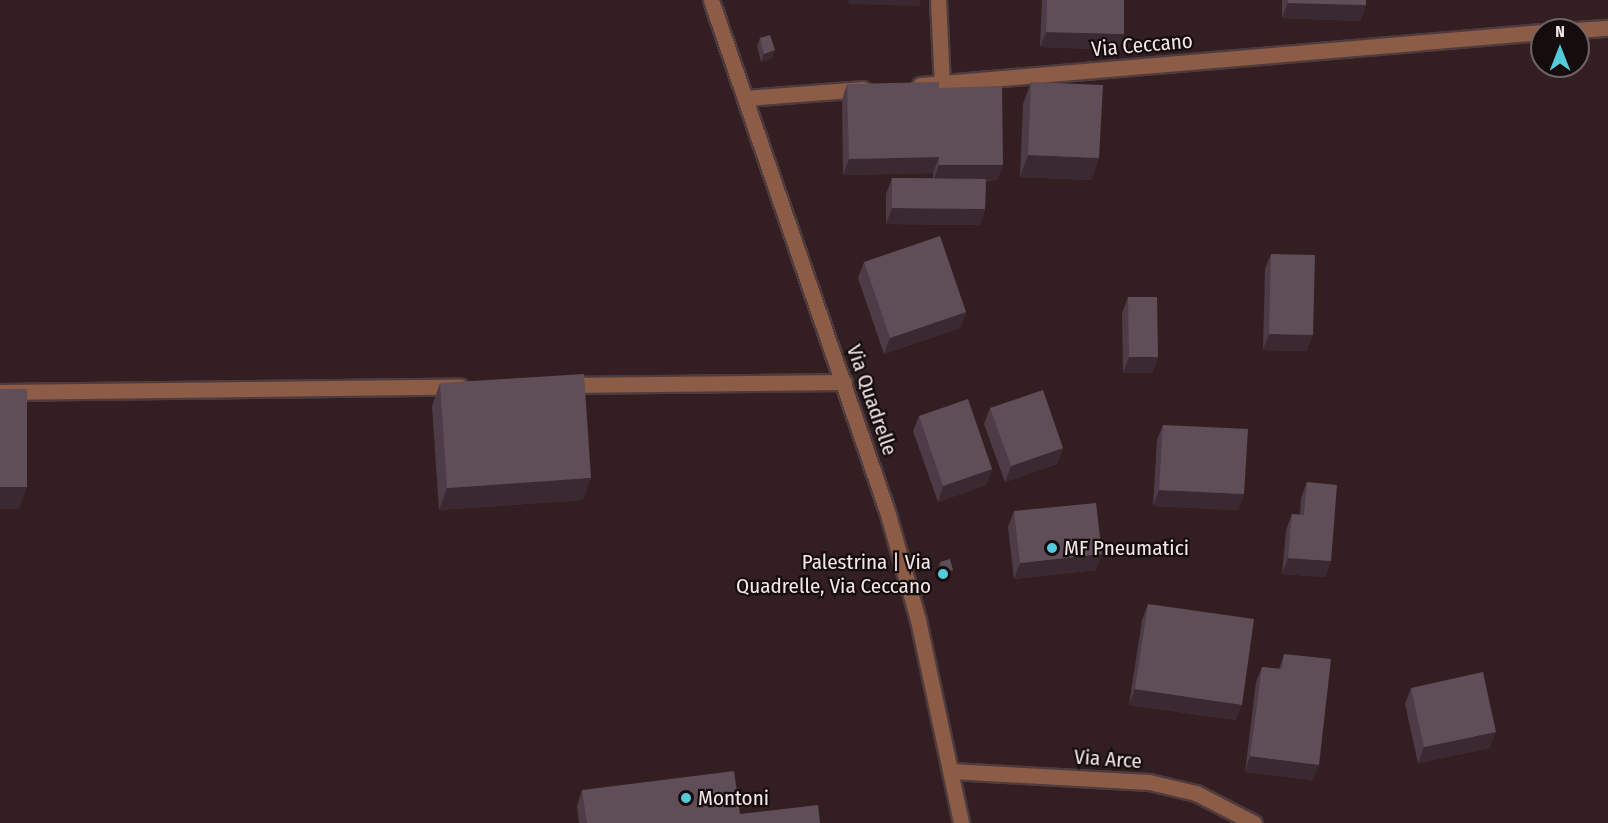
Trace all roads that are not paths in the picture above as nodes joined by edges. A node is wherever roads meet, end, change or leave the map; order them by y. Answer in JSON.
{"nodes":[{"id":1,"x":711,"y":0,"type":"edge"},
{"id":2,"x":938,"y":0,"type":"edge"},
{"id":3,"x":1608,"y":28,"type":"edge"},
{"id":4,"x":1590,"y":29,"type":"edge"},
{"id":5,"x":1530,"y":33,"type":"edge"},
{"id":6,"x":942,"y":84,"type":"junction"},
{"id":7,"x":907,"y":86,"type":"edge"},
{"id":8,"x":884,"y":88,"type":"edge"},
{"id":9,"x":746,"y":98,"type":"junction"},
{"id":10,"x":844,"y":382,"type":"junction"},
{"id":11,"x":545,"y":385,"type":"edge"},
{"id":12,"x":474,"y":386,"type":"edge"},
{"id":13,"x":0,"y":392,"type":"edge"},
{"id":14,"x":951,"y":771,"type":"junction"},
{"id":15,"x":961,"y":823,"type":"edge"},
{"id":16,"x":1254,"y":823,"type":"edge"}],
"edges":[{"from":1,"to":9,"type":"street","name":"Via Quadrelle"},
{"from":2,"to":6,"type":"street"},
{"from":3,"to":4,"type":"street"},
{"from":5,"to":6,"type":"street","name":"Via Ceccano"},
{"from":6,"to":7,"type":"street","name":"Via Ceccano"},
{"from":8,"to":9,"type":"street"},
{"from":9,"to":10,"type":"street","name":"Via Quadrelle"},
{"from":10,"to":11,"type":"street"},
{"from":10,"to":14,"type":"street","name":"Via Quadrelle"},
{"from":12,"to":13,"type":"street"},
{"from":14,"to":15,"type":"street","name":"Via Quadrelle"},
{"from":14,"to":16,"type":"street","name":"Via Arce"}]}
